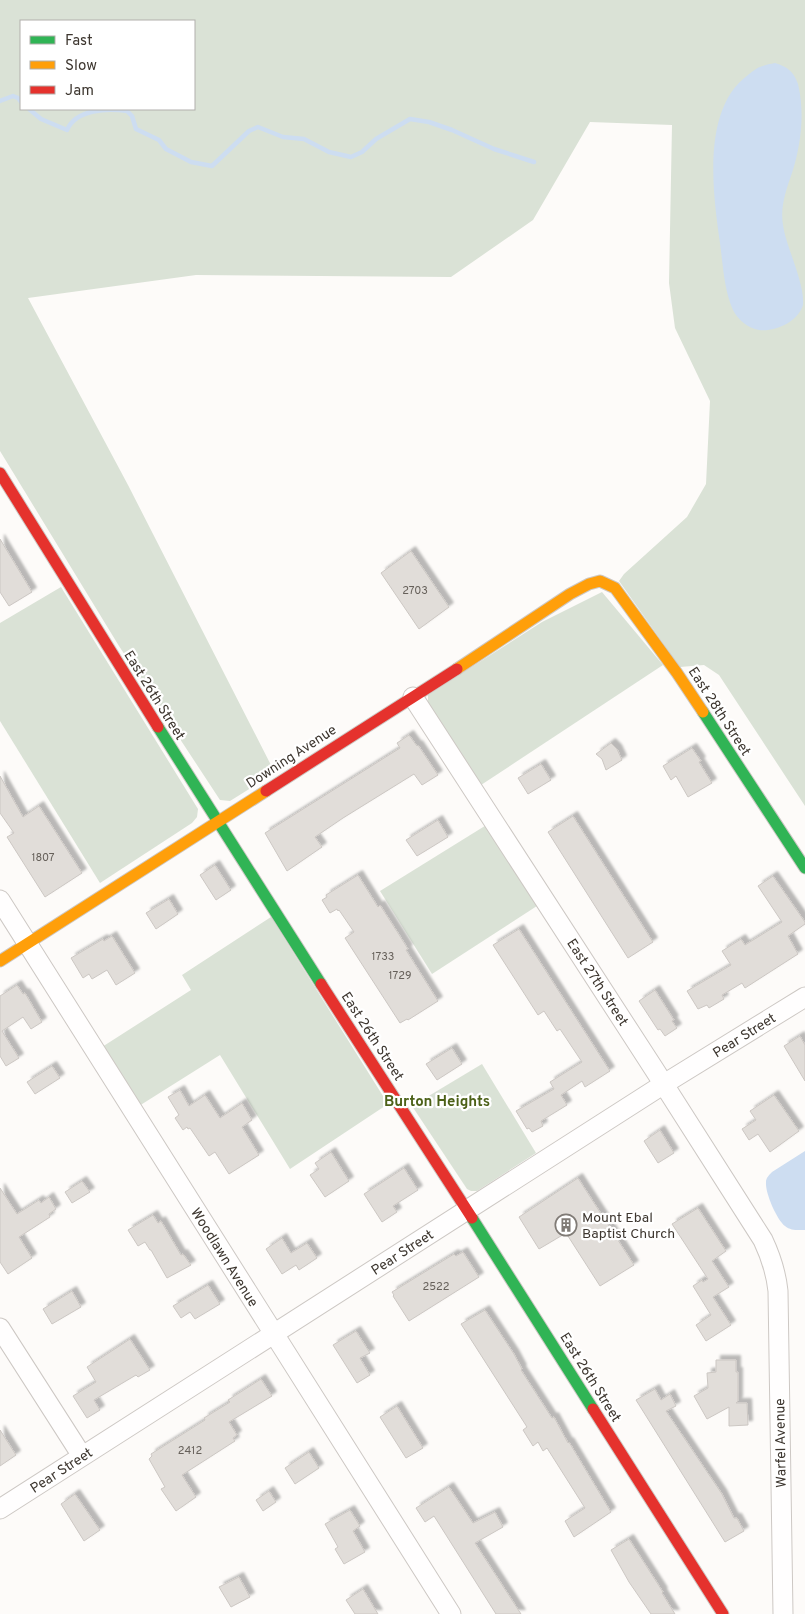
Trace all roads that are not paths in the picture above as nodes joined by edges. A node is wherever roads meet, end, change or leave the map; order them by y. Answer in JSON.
{"nodes":[{"id":1,"x":0,"y":472,"type":"edge"},
{"id":2,"x":600,"y":581,"type":"joint"},
{"id":3,"x":413,"y":696,"type":"junction"},
{"id":4,"x":217,"y":822,"type":"junction"},
{"id":5,"x":805,"y":868,"type":"edge"},
{"id":6,"x":0,"y":900,"type":"edge"},
{"id":7,"x":27,"y":943,"type":"junction"},
{"id":8,"x":0,"y":961,"type":"edge"},
{"id":9,"x":805,"y":997,"type":"edge"},
{"id":10,"x":664,"y":1084,"type":"junction"},
{"id":11,"x":467,"y":1210,"type":"junction"},
{"id":12,"x":776,"y":1272,"type":"joint"},
{"id":13,"x":0,"y":1328,"type":"edge"},
{"id":14,"x":274,"y":1334,"type":"junction"},
{"id":15,"x":82,"y":1456,"type":"junction"},
{"id":16,"x":0,"y":1509,"type":"edge"},
{"id":17,"x":451,"y":1614,"type":"edge"},
{"id":18,"x":723,"y":1614,"type":"edge"},
{"id":19,"x":783,"y":1614,"type":"edge"}],
"edges":[{"from":1,"to":4,"type":"street","name":"East 26th Street"},
{"from":2,"to":3,"type":"street","name":"Downing Avenue"},
{"from":2,"to":5,"type":"street","name":"East 28th Street"},
{"from":3,"to":4,"type":"street","name":"Downing Avenue"},
{"from":3,"to":10,"type":"street","name":"East 27th Street"},
{"from":4,"to":7,"type":"street","name":"Downing Avenue"},
{"from":4,"to":11,"type":"street","name":"East 26th Street"},
{"from":6,"to":7,"type":"street","name":"Woodlawn Avenue"},
{"from":7,"to":8,"type":"street","name":"Downing Avenue"},
{"from":7,"to":14,"type":"street","name":"Woodlawn Avenue"},
{"from":9,"to":10,"type":"street","name":"Pear Street"},
{"from":10,"to":11,"type":"street","name":"Pear Street"},
{"from":10,"to":12,"type":"street","name":"East 27th Street"},
{"from":11,"to":14,"type":"street","name":"Pear Street"},
{"from":11,"to":18,"type":"street","name":"East 26th Street"},
{"from":12,"to":19,"type":"street","name":"Warfel Avenue"},
{"from":13,"to":15,"type":"street"},
{"from":14,"to":15,"type":"street","name":"Pear Street"},
{"from":14,"to":17,"type":"street","name":"Woodlawn Avenue"},
{"from":15,"to":16,"type":"street","name":"Pear Street"}]}
